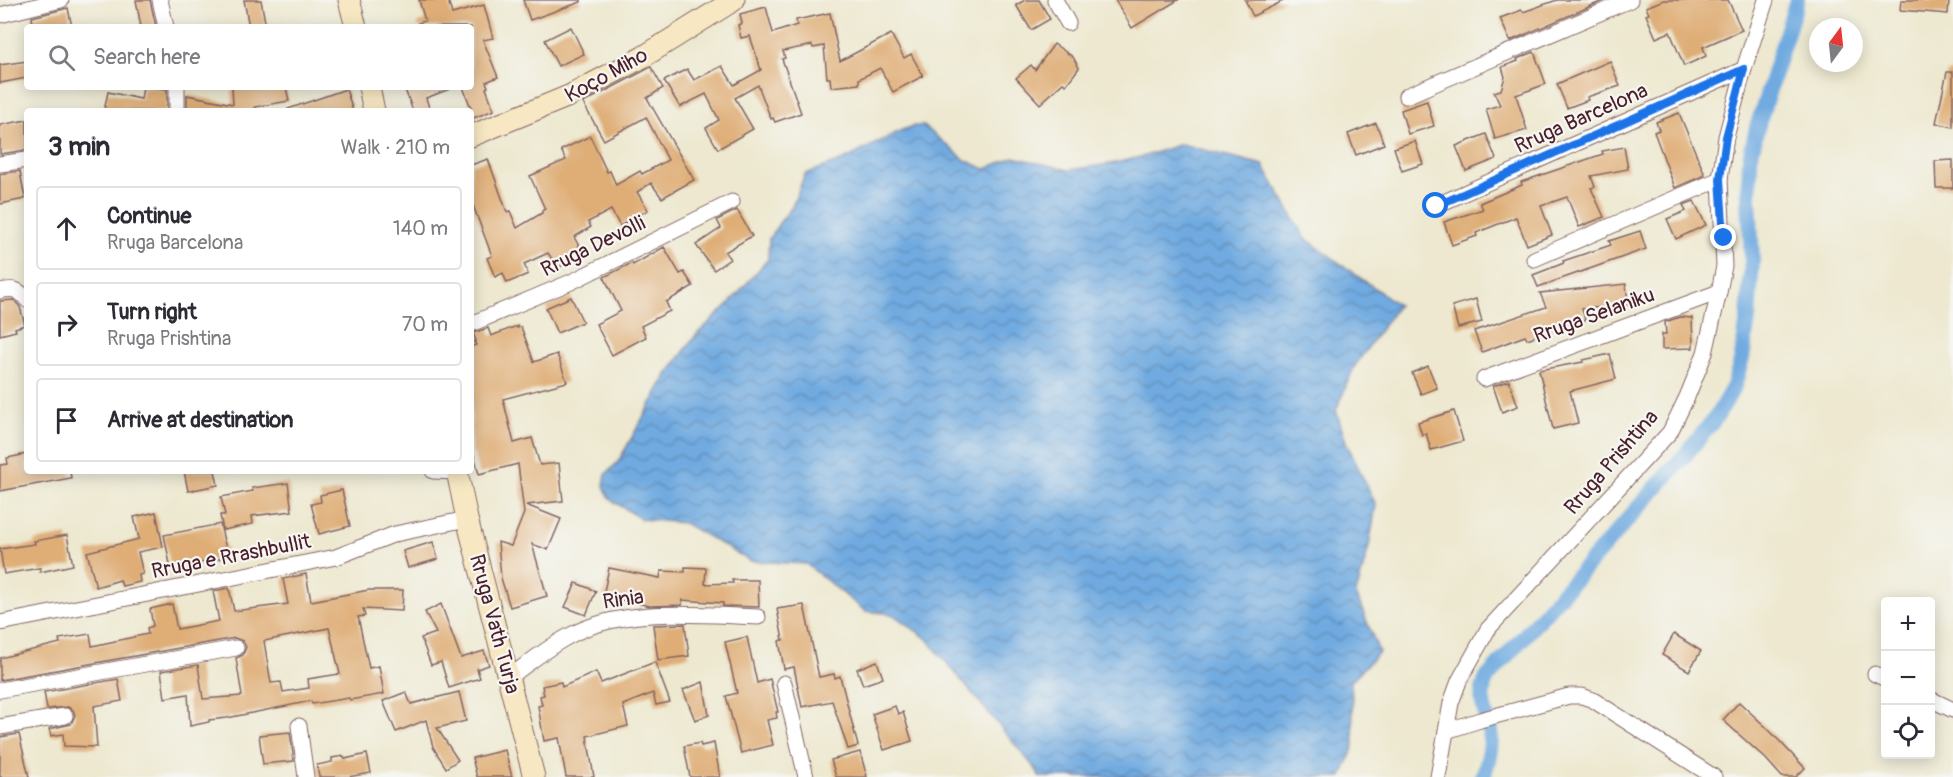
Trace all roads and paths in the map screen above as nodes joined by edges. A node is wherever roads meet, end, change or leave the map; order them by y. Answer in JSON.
{"nodes":[{"id":1,"x":61,"y":0,"type":"edge"},
{"id":2,"x":160,"y":0,"type":"edge"},
{"id":3,"x":350,"y":0,"type":"edge"},
{"id":4,"x":734,"y":0,"type":"edge"},
{"id":5,"x":1055,"y":0,"type":"edge"},
{"id":6,"x":1630,"y":0,"type":"edge"},
{"id":7,"x":1766,"y":0,"type":"edge"},
{"id":8,"x":0,"y":15,"type":"edge"},
{"id":9,"x":1068,"y":23,"type":"dead end"},
{"id":10,"x":165,"y":24,"type":"edge"},
{"id":11,"x":355,"y":24,"type":"edge"},
{"id":12,"x":1744,"y":69,"type":"junction"},
{"id":13,"x":177,"y":90,"type":"edge"},
{"id":14,"x":370,"y":90,"type":"edge"},
{"id":15,"x":1406,"y":96,"type":"dead end"},
{"id":16,"x":177,"y":108,"type":"edge"},
{"id":17,"x":373,"y":108,"type":"edge"},
{"id":18,"x":474,"y":135,"type":"edge"},
{"id":19,"x":24,"y":160,"type":"edge"},
{"id":20,"x":0,"y":164,"type":"edge"},
{"id":21,"x":1720,"y":179,"type":"junction"},
{"id":22,"x":732,"y":202,"type":"dead end"},
{"id":23,"x":1436,"y":206,"type":"dead end"},
{"id":24,"x":1534,"y":259,"type":"dead end"},
{"id":25,"x":0,"y":291,"type":"edge"},
{"id":26,"x":1719,"y":292,"type":"junction"},
{"id":27,"x":24,"y":296,"type":"edge"},
{"id":28,"x":474,"y":323,"type":"edge"},
{"id":29,"x":1485,"y":379,"type":"dead end"},
{"id":30,"x":458,"y":474,"type":"edge"},
{"id":31,"x":467,"y":519,"type":"junction"},
{"id":32,"x":758,"y":617,"type":"dead end"},
{"id":33,"x":0,"y":623,"type":"edge"},
{"id":34,"x":236,"y":648,"type":"dead end"},
{"id":35,"x":509,"y":677,"type":"junction"},
{"id":36,"x":784,"y":683,"type":"dead end"},
{"id":37,"x":0,"y":690,"type":"edge"},
{"id":38,"x":1935,"y":701,"type":"edge"},
{"id":39,"x":1953,"y":710,"type":"edge"},
{"id":40,"x":65,"y":716,"type":"dead end"},
{"id":41,"x":299,"y":726,"type":"dead end"},
{"id":42,"x":0,"y":727,"type":"edge"},
{"id":43,"x":1446,"y":730,"type":"junction"},
{"id":44,"x":306,"y":777,"type":"edge"},
{"id":45,"x":534,"y":777,"type":"edge"},
{"id":46,"x":806,"y":777,"type":"edge"},
{"id":47,"x":1438,"y":777,"type":"edge"},
{"id":48,"x":1714,"y":777,"type":"edge"}],
"edges":[{"from":1,"to":8,"type":"street"},
{"from":2,"to":10,"type":"street"},
{"from":3,"to":11,"type":"street"},
{"from":4,"to":18,"type":"street","name":"Koço Miho"},
{"from":5,"to":9,"type":"street"},
{"from":6,"to":15,"type":"street"},
{"from":7,"to":12,"type":"street","name":"Rruga Prishtina"},
{"from":12,"to":21,"type":"street","name":"Rruga Prishtina"},
{"from":12,"to":23,"type":"street","name":"Rruga Barcelona"},
{"from":13,"to":16,"type":"street"},
{"from":14,"to":17,"type":"street"},
{"from":19,"to":20,"type":"street"},
{"from":21,"to":24,"type":"street"},
{"from":21,"to":26,"type":"street","name":"Rruga Prishtina"},
{"from":22,"to":28,"type":"street","name":"Rruga Devolli"},
{"from":25,"to":27,"type":"street"},
{"from":26,"to":29,"type":"street","name":"Rruga Selaniku"},
{"from":26,"to":43,"type":"street","name":"Rruga Prishtina"},
{"from":30,"to":31,"type":"street","name":"Rruga Vath Turja"},
{"from":31,"to":33,"type":"street","name":"Rruga e Rrashbullit"},
{"from":31,"to":35,"type":"street","name":"Rruga Vath Turja"},
{"from":32,"to":35,"type":"street","name":"Rinia"},
{"from":34,"to":37,"type":"street"},
{"from":35,"to":45,"type":"street","name":"Rruga Vath Turja"},
{"from":36,"to":46,"type":"street"},
{"from":38,"to":39,"type":"street"},
{"from":40,"to":42,"type":"street"},
{"from":41,"to":44,"type":"street"},
{"from":43,"to":47,"type":"street","name":"Rruga Prishtina"},
{"from":43,"to":48,"type":"street"}]}
